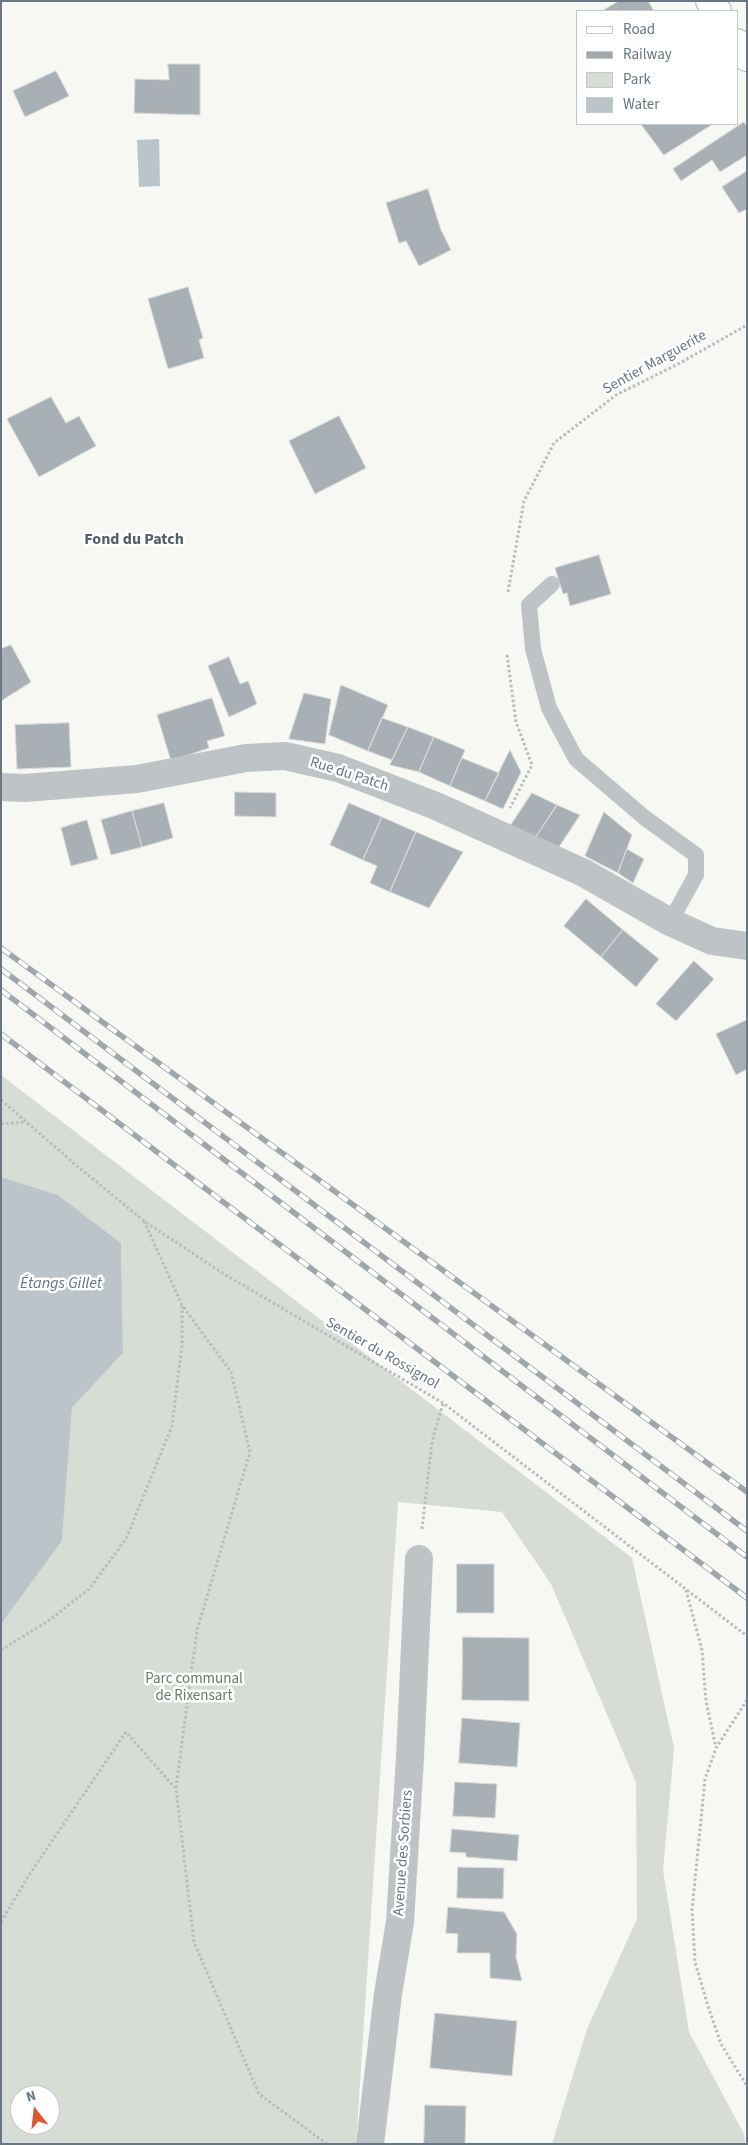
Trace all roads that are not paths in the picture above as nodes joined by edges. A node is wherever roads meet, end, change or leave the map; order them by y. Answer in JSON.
{"nodes":[{"id":1,"x":738,"y":44,"type":"edge"},
{"id":2,"x":747,"y":57,"type":"edge"},
{"id":3,"x":552,"y":584,"type":"dead end"},
{"id":4,"x":1,"y":787,"type":"edge"},
{"id":5,"x":670,"y":922,"type":"junction"},
{"id":6,"x":747,"y":946,"type":"edge"},
{"id":7,"x":419,"y":1560,"type":"road end"},
{"id":8,"x":370,"y":2144,"type":"edge"}],
"edges":[{"from":1,"to":2,"type":"street"},
{"from":3,"to":5,"type":"lane"},
{"from":4,"to":5,"type":"street","name":"Rue du Patch"},
{"from":5,"to":6,"type":"street","name":"Rue du Patch"},
{"from":7,"to":8,"type":"street","name":"Avenue des Sorbiers"}]}
